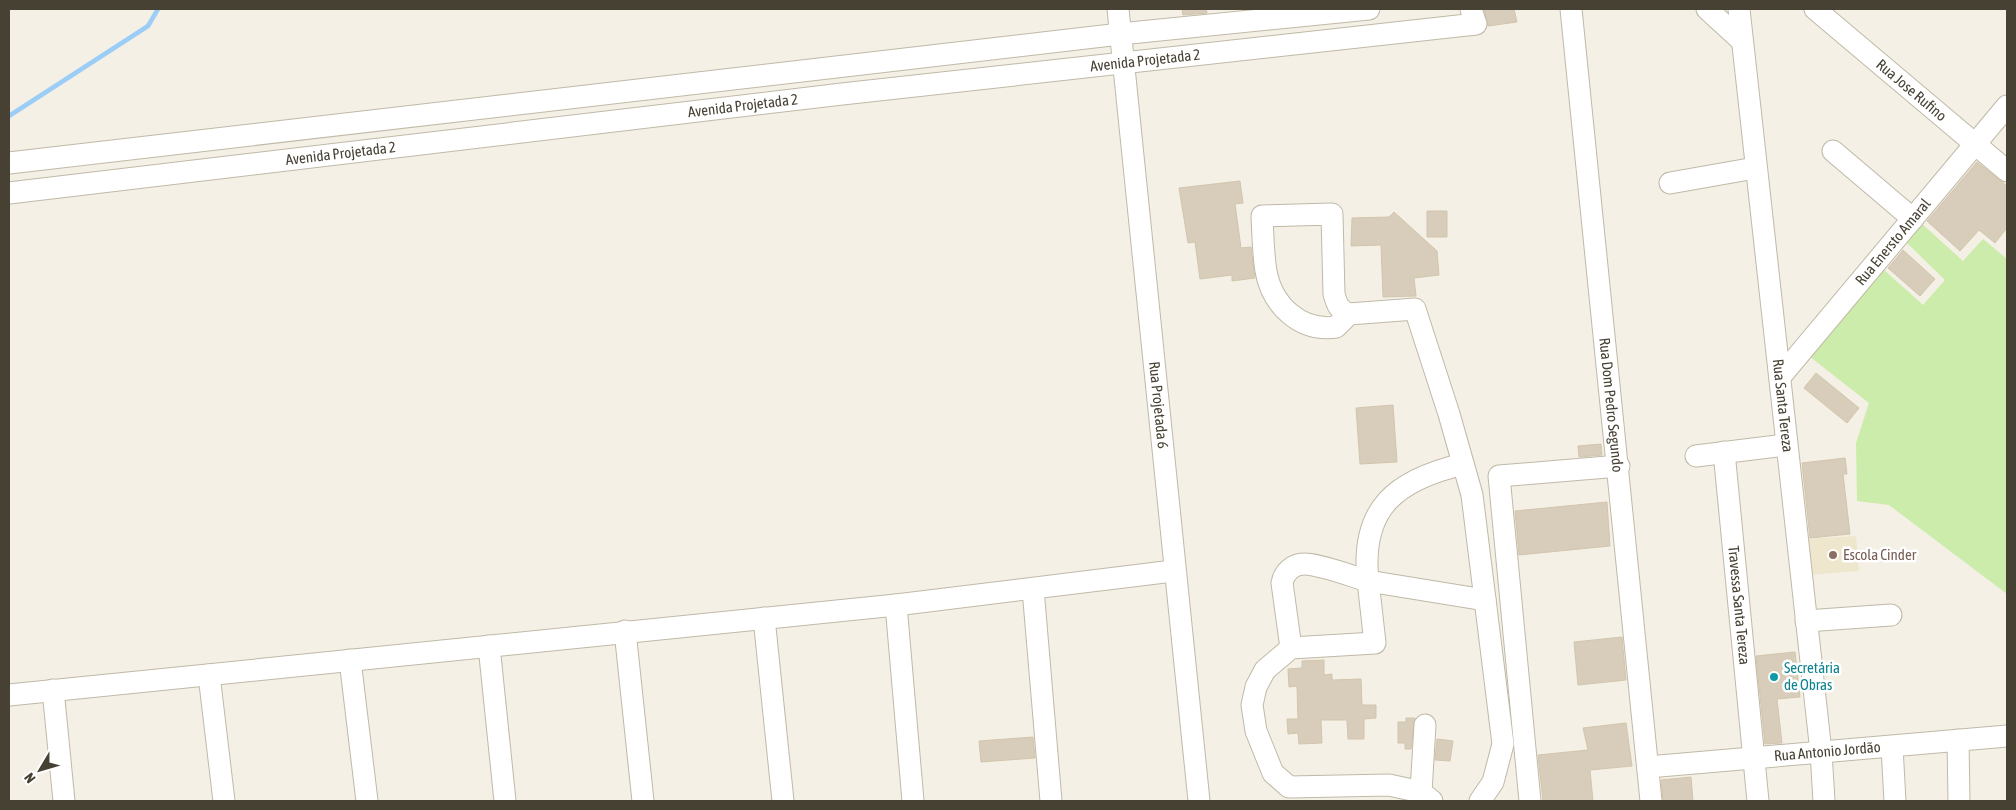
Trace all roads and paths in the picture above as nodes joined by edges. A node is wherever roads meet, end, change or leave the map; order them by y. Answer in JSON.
{"nodes":[{"id":1,"x":1118,"y":9,"type":"edge"},
{"id":2,"x":1369,"y":9,"type":"edge"},
{"id":3,"x":1571,"y":9,"type":"edge"},
{"id":4,"x":1707,"y":9,"type":"edge"},
{"id":5,"x":1739,"y":9,"type":"edge"},
{"id":6,"x":1815,"y":9,"type":"edge"},
{"id":7,"x":1473,"y":17,"type":"edge"},
{"id":8,"x":1120,"y":34,"type":"junction"},
{"id":9,"x":1742,"y":41,"type":"junction"},
{"id":10,"x":1122,"y":63,"type":"junction"},
{"id":11,"x":2007,"y":106,"type":"edge"},
{"id":12,"x":1975,"y":145,"type":"junction"},
{"id":13,"x":1833,"y":151,"type":"dead end"},
{"id":14,"x":9,"y":163,"type":"edge"},
{"id":15,"x":1756,"y":168,"type":"junction"},
{"id":16,"x":2007,"y":172,"type":"edge"},
{"id":17,"x":1670,"y":183,"type":"dead end"},
{"id":18,"x":9,"y":193,"type":"edge"},
{"id":19,"x":1913,"y":219,"type":"junction"},
{"id":20,"x":1349,"y":314,"type":"junction"},
{"id":21,"x":1780,"y":377,"type":"junction"},
{"id":22,"x":1786,"y":445,"type":"junction"},
{"id":23,"x":1724,"y":452,"type":"junction"},
{"id":24,"x":1696,"y":456,"type":"dead end"},
{"id":25,"x":1463,"y":464,"type":"junction"},
{"id":26,"x":1619,"y":466,"type":"junction"},
{"id":27,"x":1173,"y":571,"type":"junction"},
{"id":28,"x":1368,"y":581,"type":"junction"},
{"id":29,"x":1033,"y":589,"type":"junction"},
{"id":30,"x":1485,"y":600,"type":"junction"},
{"id":31,"x":896,"y":605,"type":"junction"},
{"id":32,"x":1891,"y":615,"type":"dead end"},
{"id":33,"x":764,"y":618,"type":"junction"},
{"id":34,"x":1806,"y":621,"type":"junction"},
{"id":35,"x":625,"y":631,"type":"junction"},
{"id":36,"x":489,"y":646,"type":"junction"},
{"id":37,"x":1291,"y":648,"type":"junction"},
{"id":38,"x":350,"y":660,"type":"junction"},
{"id":39,"x":209,"y":675,"type":"junction"},
{"id":40,"x":54,"y":690,"type":"junction"},
{"id":41,"x":9,"y":695,"type":"edge"},
{"id":42,"x":1425,"y":725,"type":"dead end"},
{"id":43,"x":2007,"y":736,"type":"edge"},
{"id":44,"x":1958,"y":740,"type":"junction"},
{"id":45,"x":1892,"y":747,"type":"junction"},
{"id":46,"x":1821,"y":752,"type":"junction"},
{"id":47,"x":1753,"y":758,"type":"junction"},
{"id":48,"x":1648,"y":766,"type":"junction"},
{"id":49,"x":1426,"y":797,"type":"edge"},
{"id":50,"x":64,"y":801,"type":"edge"},
{"id":51,"x":224,"y":801,"type":"edge"},
{"id":52,"x":367,"y":801,"type":"edge"},
{"id":53,"x":504,"y":801,"type":"edge"},
{"id":54,"x":642,"y":801,"type":"edge"},
{"id":55,"x":783,"y":801,"type":"edge"},
{"id":56,"x":913,"y":801,"type":"edge"},
{"id":57,"x":1051,"y":801,"type":"edge"},
{"id":58,"x":1198,"y":801,"type":"edge"},
{"id":59,"x":1480,"y":801,"type":"edge"},
{"id":60,"x":1530,"y":801,"type":"edge"},
{"id":61,"x":1652,"y":801,"type":"edge"},
{"id":62,"x":1758,"y":801,"type":"edge"},
{"id":63,"x":1824,"y":801,"type":"edge"},
{"id":64,"x":1895,"y":801,"type":"edge"},
{"id":65,"x":1959,"y":801,"type":"edge"}],
"edges":[{"from":1,"to":8,"type":"street","name":"Rua Projetada 6"},
{"from":2,"to":8,"type":"street","name":"Avenida Projetada 2"},
{"from":3,"to":26,"type":"street","name":"Rua Dom Pedro Segundo"},
{"from":4,"to":9,"type":"street"},
{"from":5,"to":9,"type":"street","name":"Rua Santa Tereza"},
{"from":6,"to":12,"type":"street","name":"Rua Jose Rufino"},
{"from":7,"to":10,"type":"street","name":"Avenida Projetada 2"},
{"from":8,"to":10,"type":"street","name":"Rua Projetada 6"},
{"from":8,"to":14,"type":"street","name":"Avenida Projetada 2"},
{"from":9,"to":15,"type":"street","name":"Rua Santa Tereza"},
{"from":10,"to":18,"type":"street","name":"Avenida Projetada 2"},
{"from":10,"to":27,"type":"street","name":"Rua Projetada 6"},
{"from":11,"to":12,"type":"street","name":"Rua Enersto Amaral"},
{"from":12,"to":16,"type":"street","name":"Rua Jose Rufino"},
{"from":12,"to":19,"type":"street","name":"Rua Enersto Amaral"},
{"from":13,"to":19,"type":"street"},
{"from":15,"to":17,"type":"street"},
{"from":15,"to":21,"type":"street","name":"Rua Santa Tereza"},
{"from":19,"to":21,"type":"street","name":"Rua Enersto Amaral"},
{"from":20,"to":20,"type":"street"},
{"from":20,"to":25,"type":"street"},
{"from":21,"to":22,"type":"street","name":"Rua Santa Tereza"},
{"from":22,"to":23,"type":"street"},
{"from":22,"to":34,"type":"street","name":"Rua Santa Tereza"},
{"from":23,"to":24,"type":"street"},
{"from":23,"to":47,"type":"street","name":"Travessa Santa Tereza"},
{"from":25,"to":28,"type":"street"},
{"from":25,"to":30,"type":"street"},
{"from":26,"to":48,"type":"street","name":"Rua Dom Pedro Segundo"},
{"from":26,"to":60,"type":"street"},
{"from":27,"to":29,"type":"street"},
{"from":27,"to":58,"type":"street","name":"Rua Projetada 6"},
{"from":28,"to":30,"type":"street"},
{"from":28,"to":37,"type":"street"},
{"from":28,"to":37,"type":"street"},
{"from":29,"to":31,"type":"street"},
{"from":29,"to":57,"type":"street"},
{"from":30,"to":59,"type":"street"},
{"from":31,"to":33,"type":"street"},
{"from":31,"to":56,"type":"street"},
{"from":32,"to":34,"type":"street"},
{"from":33,"to":35,"type":"street"},
{"from":33,"to":55,"type":"street"},
{"from":34,"to":46,"type":"street","name":"Rua Santa Tereza"},
{"from":35,"to":36,"type":"street"},
{"from":35,"to":54,"type":"street"},
{"from":36,"to":38,"type":"street"},
{"from":36,"to":53,"type":"street"},
{"from":37,"to":49,"type":"street"},
{"from":38,"to":39,"type":"street"},
{"from":38,"to":52,"type":"street"},
{"from":39,"to":40,"type":"street"},
{"from":39,"to":51,"type":"street"},
{"from":40,"to":41,"type":"street"},
{"from":40,"to":50,"type":"street"},
{"from":42,"to":49,"type":"street"},
{"from":43,"to":44,"type":"street","name":"Rua Antonio Jordão"},
{"from":44,"to":45,"type":"street","name":"Rua Antonio Jordão"},
{"from":44,"to":65,"type":"street"},
{"from":45,"to":46,"type":"street","name":"Rua Antonio Jordão"},
{"from":45,"to":64,"type":"street"},
{"from":46,"to":47,"type":"street","name":"Rua Antonio Jordão"},
{"from":46,"to":63,"type":"street","name":"Rua Santa Tereza"},
{"from":47,"to":48,"type":"street","name":"Rua Antonio Jordão"},
{"from":47,"to":62,"type":"street","name":"Travessa Santa Tereza"},
{"from":48,"to":61,"type":"street","name":"Rua Dom Pedro Segundo"}]}
